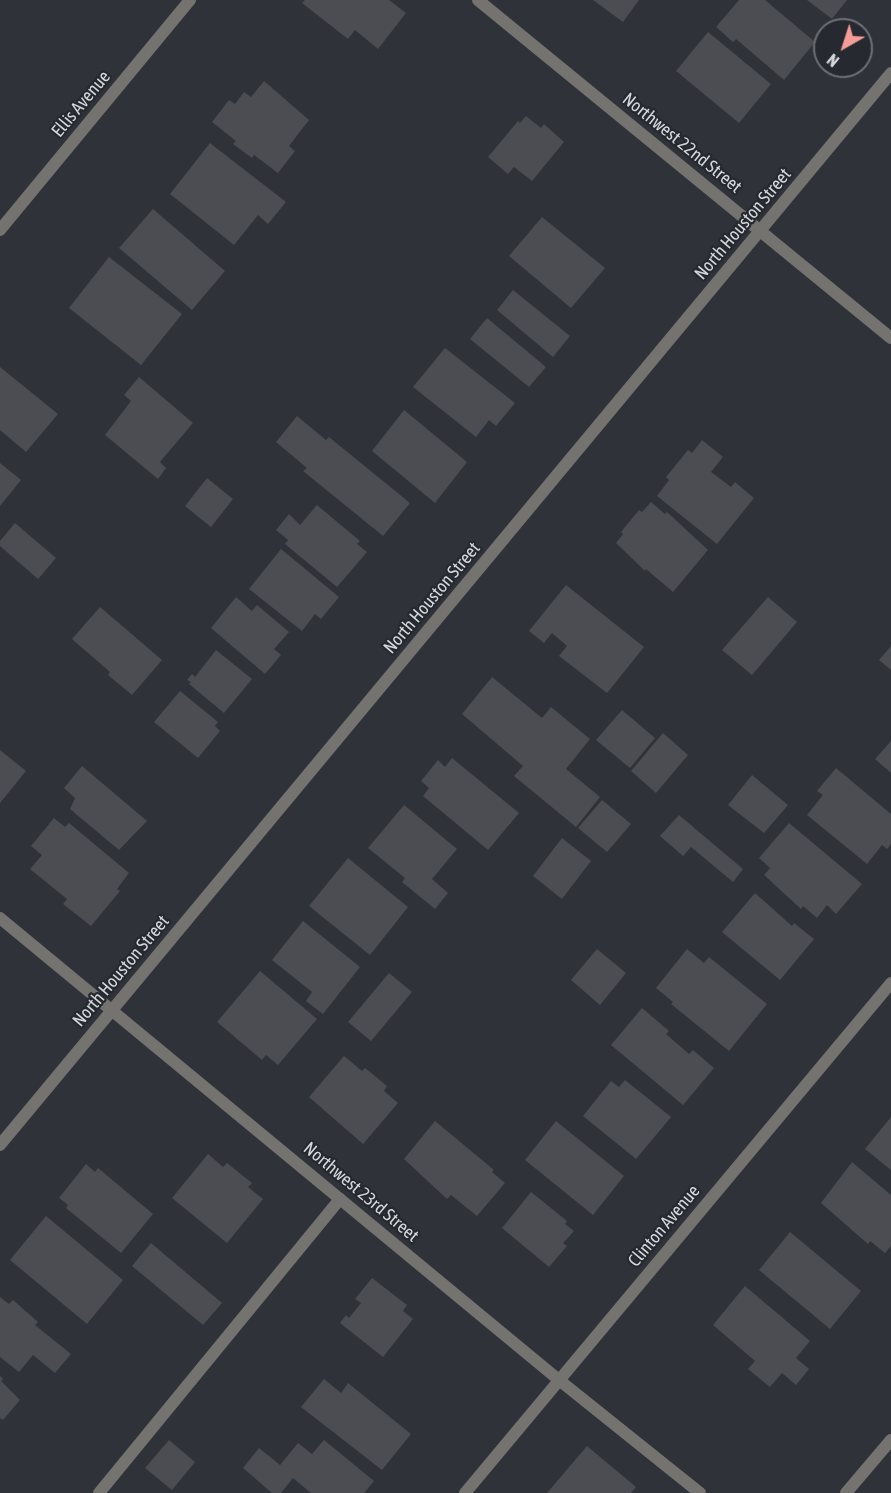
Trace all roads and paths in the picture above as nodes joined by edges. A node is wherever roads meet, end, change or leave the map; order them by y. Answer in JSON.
{"nodes":[{"id":1,"x":190,"y":0,"type":"edge"},
{"id":2,"x":478,"y":0,"type":"edge"},
{"id":3,"x":891,"y":73,"type":"edge"},
{"id":4,"x":0,"y":230,"type":"edge"},
{"id":5,"x":762,"y":231,"type":"junction"},
{"id":6,"x":891,"y":338,"type":"edge"},
{"id":7,"x":0,"y":918,"type":"edge"},
{"id":8,"x":891,"y":983,"type":"edge"},
{"id":9,"x":112,"y":1010,"type":"junction"},
{"id":10,"x":0,"y":1145,"type":"edge"},
{"id":11,"x":340,"y":1199,"type":"junction"},
{"id":12,"x":559,"y":1380,"type":"junction"},
{"id":13,"x":891,"y":1440,"type":"edge"},
{"id":14,"x":99,"y":1493,"type":"edge"},
{"id":15,"x":465,"y":1493,"type":"edge"},
{"id":16,"x":700,"y":1493,"type":"edge"},
{"id":17,"x":846,"y":1493,"type":"edge"}],
"edges":[{"from":1,"to":4,"type":"street","name":"Ellis Avenue"},
{"from":2,"to":5,"type":"street","name":"Northwest 22nd Street"},
{"from":3,"to":5,"type":"street","name":"North Houston Street"},
{"from":5,"to":6,"type":"street","name":"Northwest 22nd Street"},
{"from":5,"to":9,"type":"street","name":"North Houston Street"},
{"from":7,"to":9,"type":"street","name":"Northwest 23rd Street"},
{"from":8,"to":12,"type":"street","name":"Clinton Avenue"},
{"from":9,"to":10,"type":"street","name":"North Houston Street"},
{"from":9,"to":11,"type":"street","name":"Northwest 23rd Street"},
{"from":11,"to":12,"type":"street","name":"Northwest 23rd Street"},
{"from":11,"to":14,"type":"street"},
{"from":12,"to":15,"type":"street","name":"Clinton Avenue"},
{"from":12,"to":16,"type":"street","name":"Northwest 23rd Street"},
{"from":13,"to":17,"type":"street"}]}
